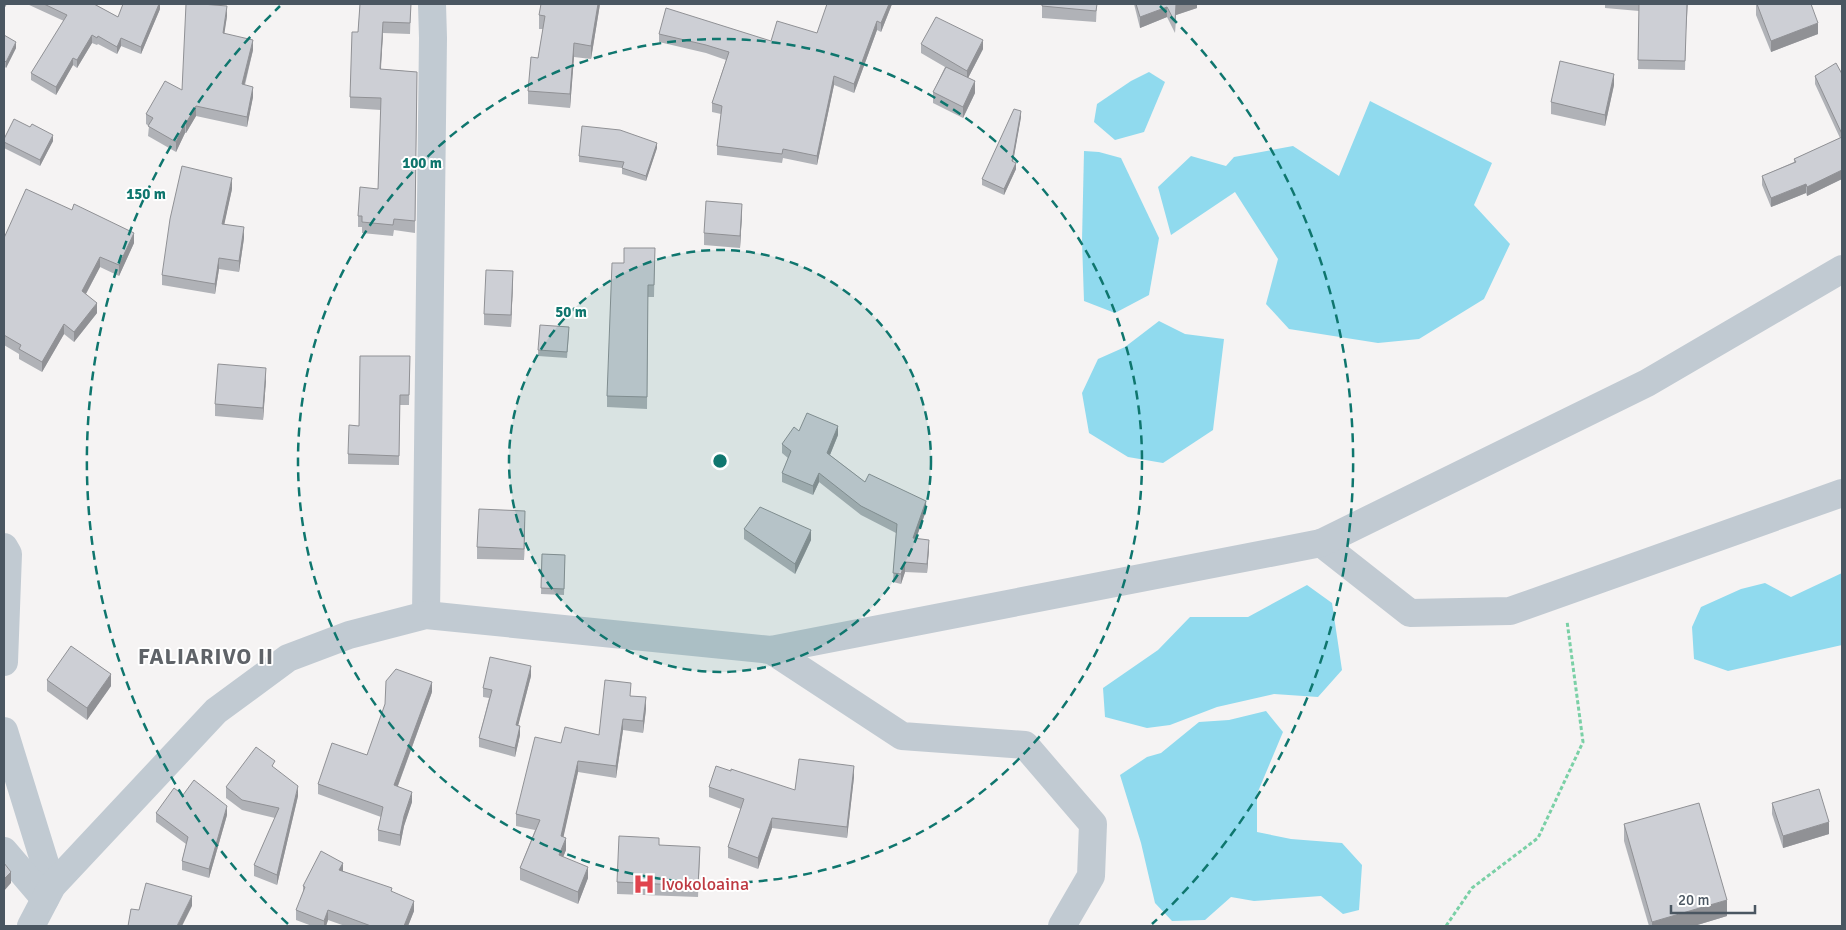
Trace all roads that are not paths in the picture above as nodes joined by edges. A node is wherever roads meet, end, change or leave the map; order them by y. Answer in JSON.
{"nodes":[{"id":1,"x":432,"y":4,"type":"edge"},
{"id":2,"x":1842,"y":269,"type":"edge"},
{"id":3,"x":1842,"y":493,"type":"edge"},
{"id":4,"x":1321,"y":543,"type":"junction"},
{"id":5,"x":4,"y":547,"type":"edge"},
{"id":6,"x":426,"y":615,"type":"junction"},
{"id":7,"x":771,"y":650,"type":"junction"},
{"id":8,"x":4,"y":662,"type":"edge"},
{"id":9,"x":4,"y":731,"type":"edge"},
{"id":10,"x":4,"y":851,"type":"edge"},
{"id":11,"x":49,"y":893,"type":"junction"},
{"id":12,"x":31,"y":926,"type":"edge"},
{"id":13,"x":1062,"y":926,"type":"edge"}],
"edges":[{"from":1,"to":6,"type":"street"},
{"from":2,"to":4,"type":"street"},
{"from":3,"to":4,"type":"street"},
{"from":4,"to":7,"type":"street"},
{"from":5,"to":8,"type":"street"},
{"from":6,"to":7,"type":"street"},
{"from":6,"to":11,"type":"street"},
{"from":7,"to":13,"type":"street"},
{"from":9,"to":11,"type":"street"},
{"from":10,"to":11,"type":"street"},
{"from":11,"to":12,"type":"street"}]}
